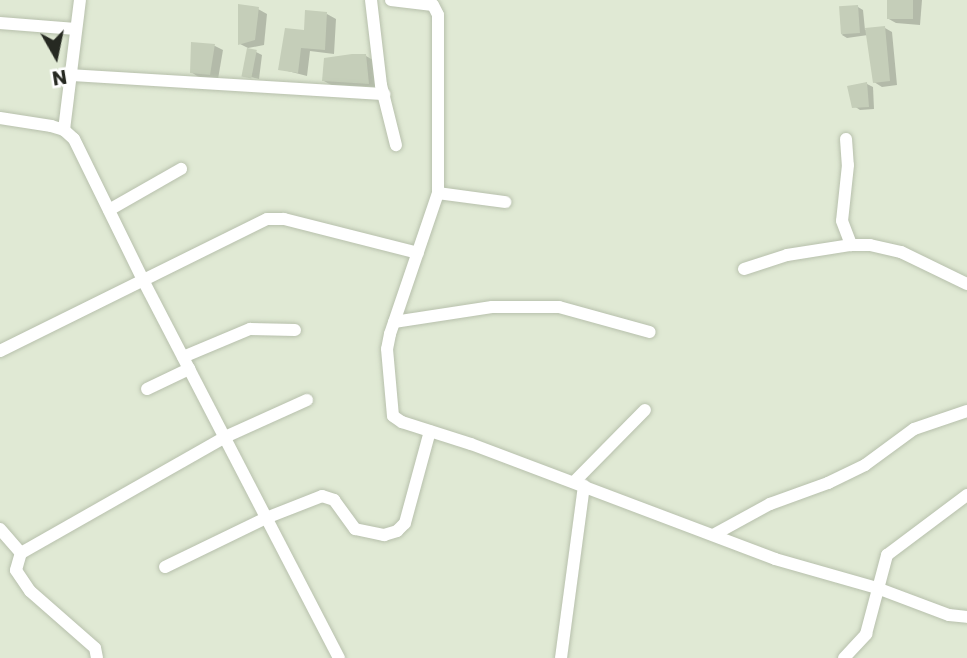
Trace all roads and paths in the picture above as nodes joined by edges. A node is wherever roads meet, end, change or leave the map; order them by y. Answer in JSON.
{"nodes":[{"id":1,"x":80,"y":0,"type":"edge"},
{"id":2,"x":371,"y":0,"type":"edge"},
{"id":3,"x":391,"y":0,"type":"edge"},
{"id":4,"x":0,"y":23,"type":"edge"},
{"id":5,"x":76,"y":29,"type":"junction"},
{"id":6,"x":71,"y":75,"type":"junction"},
{"id":7,"x":383,"y":94,"type":"junction"},
{"id":8,"x":0,"y":118,"type":"edge"},
{"id":9,"x":64,"y":130,"type":"junction"},
{"id":10,"x":846,"y":139,"type":"dead end"},
{"id":11,"x":396,"y":145,"type":"dead end"},
{"id":12,"x":181,"y":169,"type":"dead end"},
{"id":13,"x":438,"y":193,"type":"junction"},
{"id":14,"x":505,"y":202,"type":"dead end"},
{"id":15,"x":109,"y":210,"type":"junction"},
{"id":16,"x":851,"y":244,"type":"junction"},
{"id":17,"x":418,"y":253,"type":"junction"},
{"id":18,"x":744,"y":269,"type":"dead end"},
{"id":19,"x":143,"y":280,"type":"junction"},
{"id":20,"x":967,"y":284,"type":"edge"},
{"id":21,"x":394,"y":322,"type":"junction"},
{"id":22,"x":295,"y":330,"type":"dead end"},
{"id":23,"x":650,"y":332,"type":"dead end"},
{"id":24,"x":0,"y":351,"type":"edge"},
{"id":25,"x":186,"y":363,"type":"junction"},
{"id":26,"x":147,"y":389,"type":"dead end"},
{"id":27,"x":307,"y":400,"type":"dead end"},
{"id":28,"x":645,"y":410,"type":"dead end"},
{"id":29,"x":967,"y":411,"type":"edge"},
{"id":30,"x":430,"y":431,"type":"junction"},
{"id":31,"x":225,"y":437,"type":"junction"},
{"id":32,"x":579,"y":484,"type":"junction"},
{"id":33,"x":967,"y":495,"type":"edge"},
{"id":34,"x":267,"y":518,"type":"junction"},
{"id":35,"x":0,"y":529,"type":"edge"},
{"id":36,"x":715,"y":534,"type":"junction"},
{"id":37,"x":20,"y":553,"type":"junction"},
{"id":38,"x":165,"y":567,"type":"dead end"},
{"id":39,"x":877,"y":588,"type":"junction"},
{"id":40,"x":967,"y":617,"type":"edge"},
{"id":41,"x":97,"y":658,"type":"edge"},
{"id":42,"x":339,"y":658,"type":"edge"},
{"id":43,"x":561,"y":658,"type":"edge"},
{"id":44,"x":844,"y":658,"type":"edge"}],
"edges":[{"from":1,"to":5,"type":"street"},
{"from":2,"to":7,"type":"street"},
{"from":3,"to":13,"type":"street"},
{"from":4,"to":5,"type":"street"},
{"from":5,"to":6,"type":"street"},
{"from":6,"to":7,"type":"street"},
{"from":6,"to":9,"type":"street"},
{"from":7,"to":11,"type":"street"},
{"from":8,"to":9,"type":"street"},
{"from":9,"to":15,"type":"street"},
{"from":10,"to":16,"type":"street"},
{"from":12,"to":15,"type":"street"},
{"from":13,"to":14,"type":"street"},
{"from":13,"to":17,"type":"street"},
{"from":15,"to":19,"type":"street"},
{"from":16,"to":18,"type":"street"},
{"from":16,"to":20,"type":"street"},
{"from":17,"to":19,"type":"street"},
{"from":17,"to":21,"type":"street"},
{"from":19,"to":24,"type":"street"},
{"from":19,"to":25,"type":"street"},
{"from":21,"to":23,"type":"street"},
{"from":21,"to":30,"type":"street"},
{"from":22,"to":25,"type":"street"},
{"from":25,"to":26,"type":"street"},
{"from":25,"to":31,"type":"street"},
{"from":27,"to":31,"type":"street"},
{"from":28,"to":32,"type":"street"},
{"from":29,"to":36,"type":"street"},
{"from":30,"to":32,"type":"street"},
{"from":30,"to":34,"type":"street"},
{"from":31,"to":34,"type":"street"},
{"from":31,"to":37,"type":"street"},
{"from":32,"to":36,"type":"street"},
{"from":32,"to":43,"type":"street"},
{"from":33,"to":39,"type":"street"},
{"from":34,"to":38,"type":"street"},
{"from":34,"to":42,"type":"street"},
{"from":35,"to":37,"type":"street"},
{"from":36,"to":39,"type":"street"},
{"from":37,"to":41,"type":"street"},
{"from":39,"to":40,"type":"street"},
{"from":39,"to":44,"type":"street"}]}
